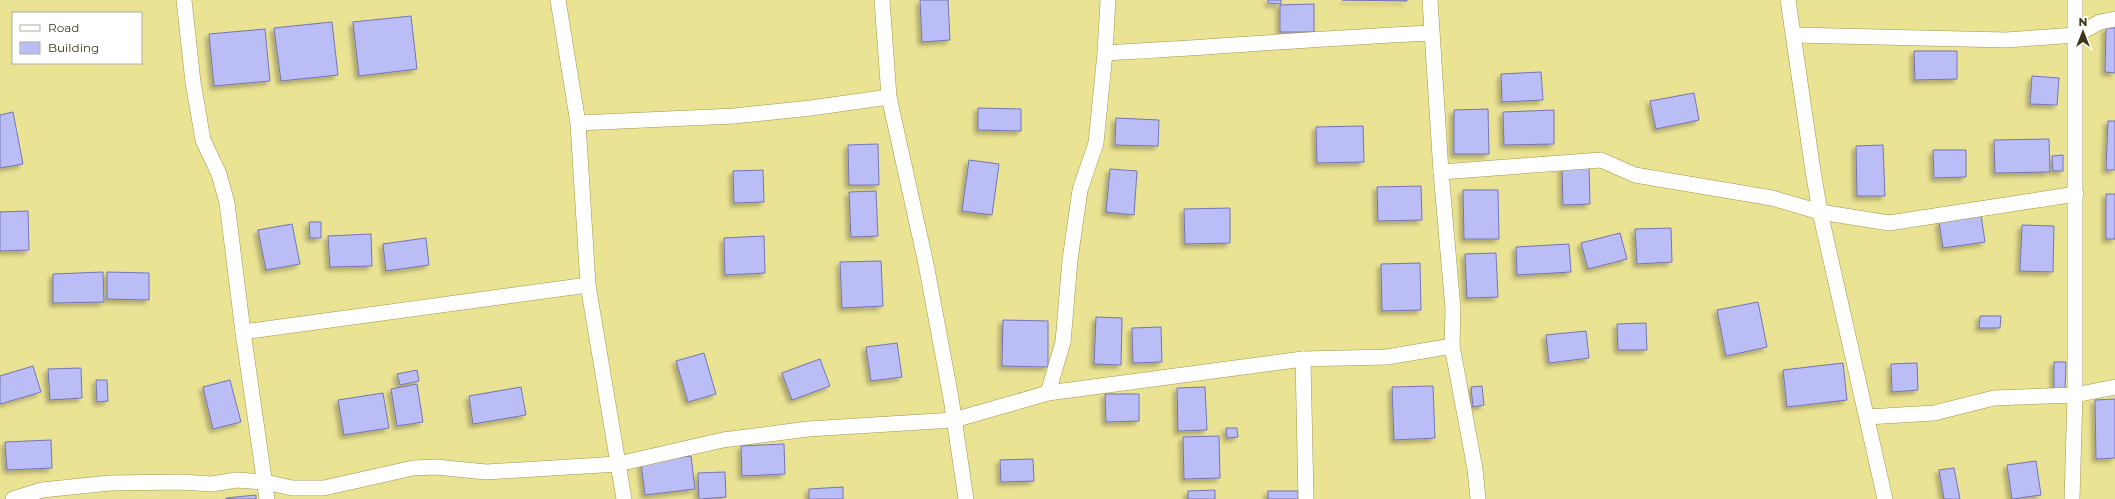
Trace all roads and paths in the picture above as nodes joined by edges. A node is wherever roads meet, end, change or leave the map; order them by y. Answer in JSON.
{"nodes":[{"id":1,"x":184,"y":0,"type":"edge"},
{"id":2,"x":558,"y":0,"type":"edge"},
{"id":3,"x":882,"y":0,"type":"edge"},
{"id":4,"x":1108,"y":0,"type":"edge"},
{"id":5,"x":1430,"y":0,"type":"edge"},
{"id":6,"x":1788,"y":0,"type":"edge"},
{"id":7,"x":2075,"y":0,"type":"edge"},
{"id":8,"x":2115,"y":19,"type":"edge"},
{"id":9,"x":1432,"y":33,"type":"junction"},
{"id":10,"x":1794,"y":35,"type":"junction"},
{"id":11,"x":2076,"y":35,"type":"junction"},
{"id":12,"x":1105,"y":53,"type":"junction"},
{"id":13,"x":889,"y":97,"type":"junction"},
{"id":14,"x":578,"y":123,"type":"junction"},
{"id":15,"x":1441,"y":172,"type":"junction"},
{"id":16,"x":2076,"y":194,"type":"junction"},
{"id":17,"x":1820,"y":212,"type":"junction"},
{"id":18,"x":588,"y":285,"type":"junction"},
{"id":19,"x":243,"y":332,"type":"junction"},
{"id":20,"x":1452,"y":346,"type":"junction"},
{"id":21,"x":1303,"y":359,"type":"junction"},
{"id":22,"x":2115,"y":386,"type":"edge"},
{"id":23,"x":1048,"y":393,"type":"junction"},
{"id":24,"x":2075,"y":395,"type":"junction"},
{"id":25,"x":1867,"y":417,"type":"junction"},
{"id":26,"x":954,"y":420,"type":"junction"},
{"id":27,"x":618,"y":464,"type":"junction"},
{"id":28,"x":265,"y":482,"type":"junction"},
{"id":29,"x":13,"y":499,"type":"edge"},
{"id":30,"x":267,"y":499,"type":"edge"},
{"id":31,"x":624,"y":499,"type":"edge"},
{"id":32,"x":966,"y":499,"type":"edge"},
{"id":33,"x":1306,"y":499,"type":"edge"},
{"id":34,"x":1478,"y":499,"type":"edge"},
{"id":35,"x":1885,"y":499,"type":"edge"},
{"id":36,"x":2072,"y":499,"type":"edge"}],
"edges":[{"from":1,"to":19,"type":"street"},
{"from":2,"to":14,"type":"street"},
{"from":3,"to":13,"type":"street"},
{"from":4,"to":12,"type":"street"},
{"from":5,"to":9,"type":"street"},
{"from":6,"to":10,"type":"street"},
{"from":7,"to":11,"type":"street"},
{"from":8,"to":11,"type":"street"},
{"from":9,"to":12,"type":"street"},
{"from":9,"to":15,"type":"street"},
{"from":10,"to":11,"type":"street"},
{"from":10,"to":17,"type":"street"},
{"from":11,"to":16,"type":"street"},
{"from":12,"to":23,"type":"street"},
{"from":13,"to":14,"type":"street"},
{"from":13,"to":26,"type":"street"},
{"from":14,"to":18,"type":"street"},
{"from":15,"to":17,"type":"street"},
{"from":15,"to":20,"type":"street"},
{"from":16,"to":17,"type":"street"},
{"from":16,"to":24,"type":"street"},
{"from":17,"to":25,"type":"street"},
{"from":18,"to":19,"type":"street"},
{"from":18,"to":27,"type":"street"},
{"from":19,"to":28,"type":"street"},
{"from":20,"to":21,"type":"street"},
{"from":20,"to":34,"type":"street"},
{"from":21,"to":23,"type":"street"},
{"from":21,"to":33,"type":"street"},
{"from":22,"to":24,"type":"street"},
{"from":23,"to":26,"type":"street"},
{"from":24,"to":25,"type":"street"},
{"from":24,"to":36,"type":"street"},
{"from":25,"to":35,"type":"street"},
{"from":26,"to":27,"type":"street"},
{"from":26,"to":32,"type":"street"},
{"from":27,"to":28,"type":"street"},
{"from":27,"to":31,"type":"street"},
{"from":28,"to":29,"type":"street"},
{"from":28,"to":30,"type":"street"}]}
